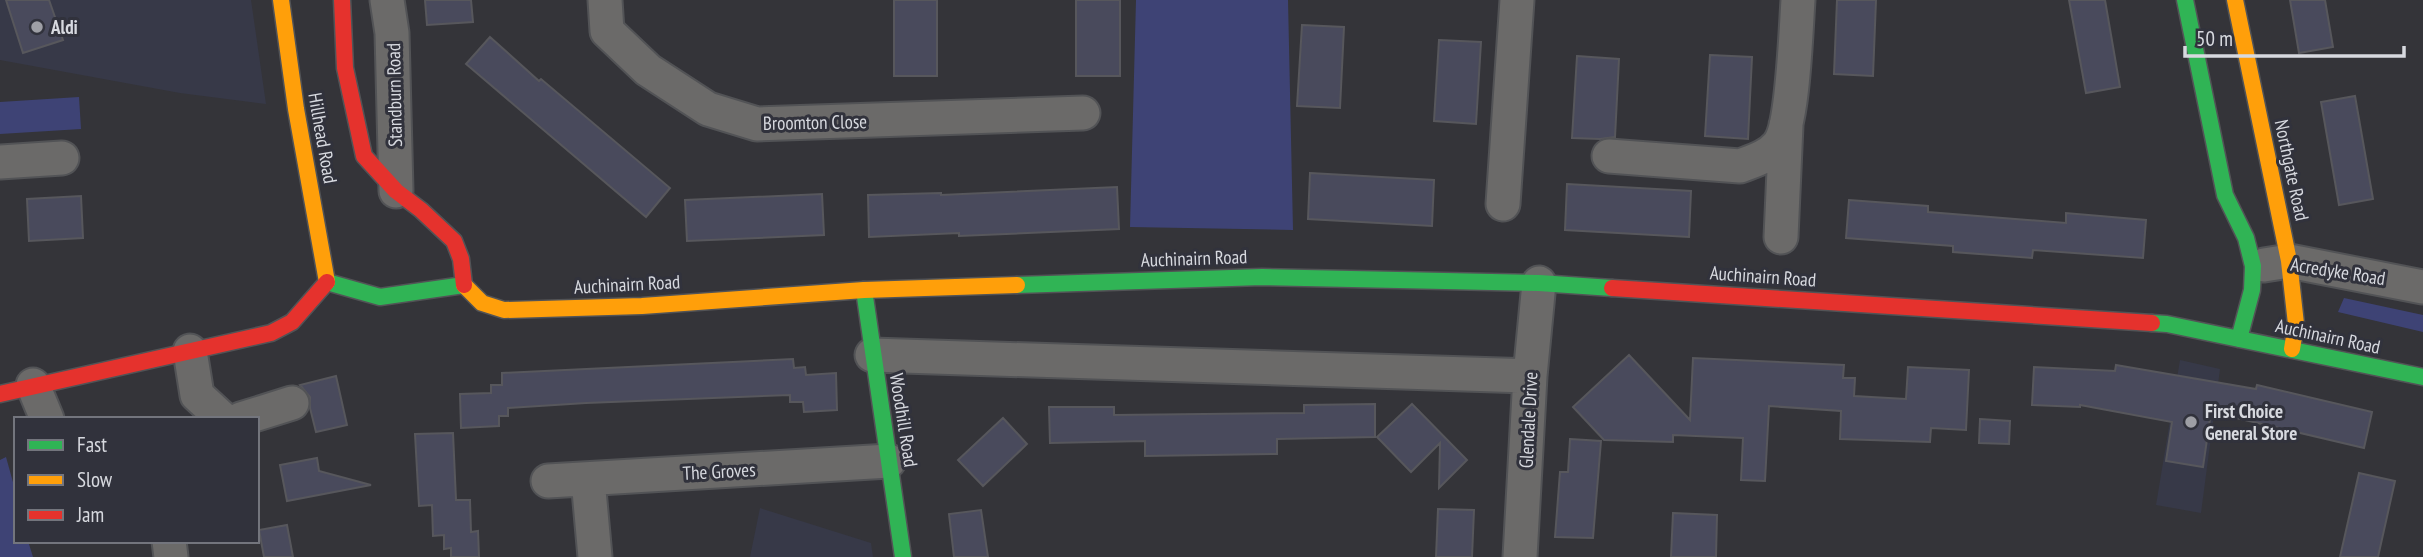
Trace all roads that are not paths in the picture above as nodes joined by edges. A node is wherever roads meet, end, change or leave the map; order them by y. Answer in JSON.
{"nodes":[{"id":1,"x":281,"y":0,"type":"edge"},
{"id":2,"x":342,"y":0,"type":"edge"},
{"id":3,"x":387,"y":0,"type":"edge"},
{"id":4,"x":605,"y":0,"type":"edge"},
{"id":5,"x":1517,"y":0,"type":"edge"},
{"id":6,"x":1798,"y":0,"type":"edge"},
{"id":7,"x":2185,"y":0,"type":"edge"},
{"id":8,"x":2235,"y":0,"type":"edge"},
{"id":9,"x":1083,"y":113,"type":"dead end"},
{"id":10,"x":1786,"y":125,"type":"junction"},
{"id":11,"x":1609,"y":156,"type":"dead end"},
{"id":12,"x":62,"y":158,"type":"dead end"},
{"id":13,"x":0,"y":162,"type":"edge"},
{"id":14,"x":396,"y":191,"type":"junction"},
{"id":15,"x":1503,"y":204,"type":"dead end"},
{"id":16,"x":1781,"y":237,"type":"dead end"},
{"id":17,"x":2289,"y":261,"type":"junction"},
{"id":18,"x":2253,"y":266,"type":"junction"},
{"id":19,"x":327,"y":282,"type":"junction"},
{"id":20,"x":1539,"y":283,"type":"junction"},
{"id":21,"x":464,"y":285,"type":"junction"},
{"id":22,"x":2423,"y":287,"type":"edge"},
{"id":23,"x":864,"y":290,"type":"junction"},
{"id":24,"x":2239,"y":339,"type":"junction"},
{"id":25,"x":2291,"y":349,"type":"junction"},
{"id":26,"x":190,"y":351,"type":"junction"},
{"id":27,"x":872,"y":355,"type":"junction"},
{"id":28,"x":1530,"y":376,"type":"junction"},
{"id":29,"x":2423,"y":377,"type":"edge"},
{"id":30,"x":33,"y":385,"type":"junction"},
{"id":31,"x":0,"y":394,"type":"edge"},
{"id":32,"x":292,"y":403,"type":"dead end"},
{"id":33,"x":46,"y":417,"type":"edge"},
{"id":34,"x":221,"y":417,"type":"edge"},
{"id":35,"x":247,"y":417,"type":"edge"},
{"id":36,"x":889,"y":461,"type":"junction"},
{"id":37,"x":588,"y":479,"type":"junction"},
{"id":38,"x":548,"y":481,"type":"dead end"},
{"id":39,"x":595,"y":557,"type":"edge"},
{"id":40,"x":903,"y":557,"type":"edge"},
{"id":41,"x":1520,"y":557,"type":"edge"}],
"edges":[{"from":1,"to":19,"type":"main road","name":"Hillhead Road"},
{"from":2,"to":14,"type":"main road","name":"Standburn Road"},
{"from":3,"to":14,"type":"street","name":"Standburn Road"},
{"from":4,"to":9,"type":"street","name":"Broomton Close"},
{"from":5,"to":15,"type":"street"},
{"from":6,"to":10,"type":"street"},
{"from":7,"to":18,"type":"main road"},
{"from":8,"to":17,"type":"main road","name":"Northgate Road"},
{"from":10,"to":11,"type":"street"},
{"from":10,"to":16,"type":"street"},
{"from":12,"to":13,"type":"street"},
{"from":14,"to":21,"type":"main road","name":"Standburn Road"},
{"from":17,"to":18,"type":"street","name":"Acredyke Road"},
{"from":17,"to":22,"type":"street","name":"Acredyke Road"},
{"from":17,"to":25,"type":"main road","name":"Northgate Road"},
{"from":18,"to":24,"type":"main road"},
{"from":19,"to":21,"type":"main road"},
{"from":19,"to":26,"type":"main road"},
{"from":20,"to":23,"type":"main road","name":"Auchinairn Road"},
{"from":20,"to":24,"type":"main road","name":"Auchinairn Road"},
{"from":20,"to":28,"type":"street","name":"Glendale Drive"},
{"from":21,"to":23,"type":"main road","name":"Auchinairn Road"},
{"from":23,"to":27,"type":"main road","name":"Woodhill Road"},
{"from":24,"to":25,"type":"main road","name":"Auchinairn Road"},
{"from":25,"to":29,"type":"main road","name":"Auchinairn Road"},
{"from":26,"to":30,"type":"main road"},
{"from":26,"to":34,"type":"street"},
{"from":27,"to":28,"type":"street"},
{"from":27,"to":36,"type":"main road","name":"Woodhill Road"},
{"from":28,"to":41,"type":"street","name":"Glendale Drive"},
{"from":30,"to":31,"type":"main road"},
{"from":30,"to":33,"type":"street"},
{"from":32,"to":35,"type":"street"},
{"from":36,"to":37,"type":"street","name":"The Groves"},
{"from":36,"to":40,"type":"main road","name":"Woodhill Road"},
{"from":37,"to":38,"type":"street","name":"The Groves"},
{"from":37,"to":39,"type":"street"}]}
